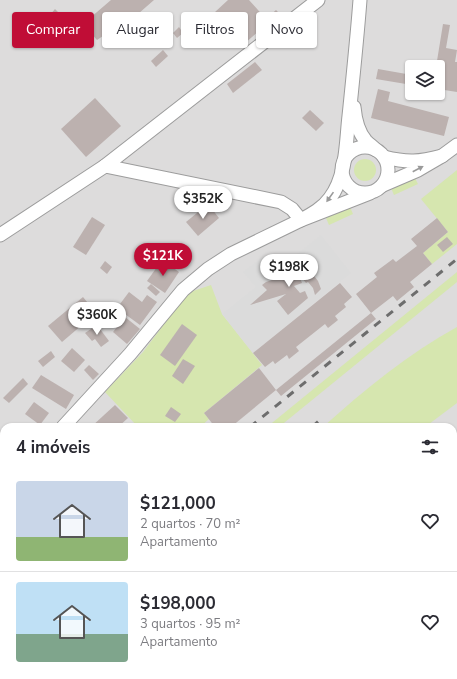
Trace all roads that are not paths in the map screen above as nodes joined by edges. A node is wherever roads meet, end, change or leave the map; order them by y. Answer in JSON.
{"nodes":[{"id":1,"x":318,"y":0,"type":"edge"},
{"id":2,"x":360,"y":0,"type":"edge"},
{"id":3,"x":352,"y":91,"type":"junction"},
{"id":4,"x":457,"y":144,"type":"edge"},
{"id":5,"x":381,"y":154,"type":"junction"},
{"id":6,"x":442,"y":156,"type":"junction"},
{"id":7,"x":105,"y":166,"type":"junction"},
{"id":8,"x":343,"y":167,"type":"junction"},
{"id":9,"x":383,"y":185,"type":"junction"},
{"id":10,"x":370,"y":193,"type":"junction"},
{"id":11,"x":301,"y":220,"type":"junction"},
{"id":12,"x":0,"y":235,"type":"edge"},
{"id":13,"x":67,"y":423,"type":"edge"}],
"edges":[{"from":1,"to":7,"type":"street"},
{"from":2,"to":3,"type":"street"},
{"from":3,"to":5,"type":"street"},
{"from":3,"to":8,"type":"street"},
{"from":4,"to":6,"type":"street"},
{"from":5,"to":6,"type":"street"},
{"from":5,"to":8,"type":"street"},
{"from":5,"to":9,"type":"street"},
{"from":9,"to":6,"type":"street","one_way":true},
{"from":7,"to":11,"type":"street"},
{"from":7,"to":12,"type":"street"},
{"from":8,"to":10,"type":"street"},
{"from":8,"to":11,"type":"street","one_way":true},
{"from":9,"to":10,"type":"street"},
{"from":10,"to":11,"type":"street"},
{"from":11,"to":13,"type":"street"}]}
